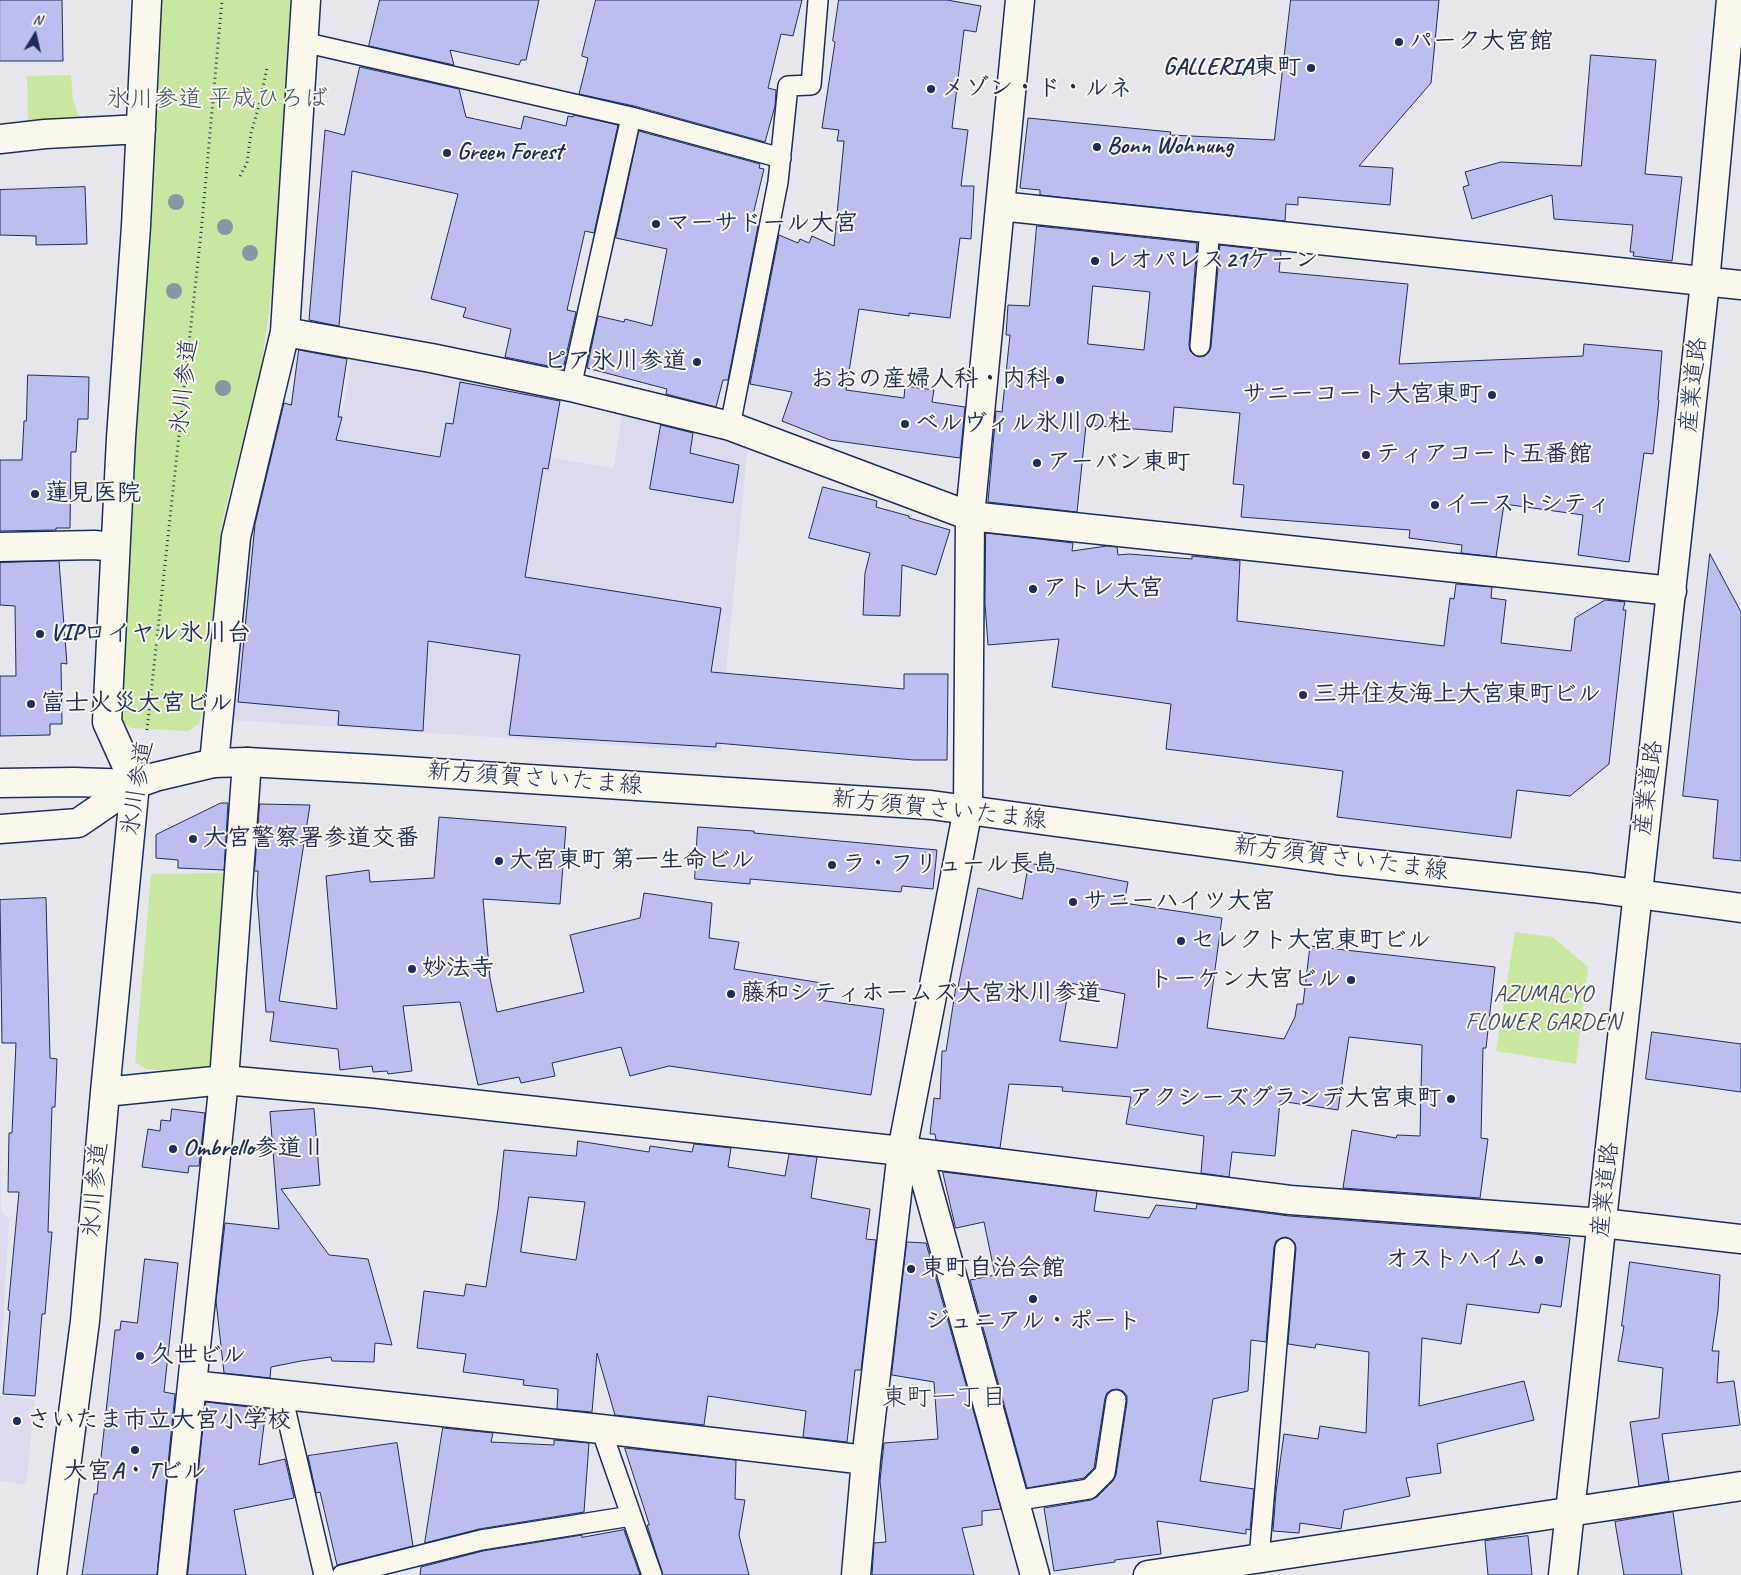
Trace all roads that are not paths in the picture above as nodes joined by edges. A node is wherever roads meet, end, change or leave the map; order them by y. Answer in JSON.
{"nodes":[{"id":1,"x":147,"y":0,"type":"edge"},
{"id":2,"x":306,"y":0,"type":"edge"},
{"id":3,"x":818,"y":0,"type":"edge"},
{"id":4,"x":1020,"y":0,"type":"edge"},
{"id":5,"x":1734,"y":4,"type":"edge"},
{"id":6,"x":303,"y":42,"type":"junction"},
{"id":7,"x":631,"y":117,"type":"junction"},
{"id":8,"x":141,"y":129,"type":"junction"},
{"id":9,"x":0,"y":139,"type":"edge"},
{"id":10,"x":781,"y":158,"type":"junction"},
{"id":11,"x":1000,"y":206,"type":"junction"},
{"id":12,"x":1210,"y":228,"type":"junction"},
{"id":13,"x":1705,"y":282,"type":"junction"},
{"id":14,"x":1741,"y":285,"type":"edge"},
{"id":15,"x":285,"y":332,"type":"junction"},
{"id":16,"x":1200,"y":346,"type":"dead end"},
{"id":17,"x":571,"y":387,"type":"junction"},
{"id":18,"x":730,"y":426,"type":"junction"},
{"id":19,"x":970,"y":516,"type":"junction"},
{"id":20,"x":0,"y":547,"type":"edge"},
{"id":21,"x":115,"y":547,"type":"junction"},
{"id":22,"x":1672,"y":591,"type":"junction"},
{"id":23,"x":247,"y":762,"type":"junction"},
{"id":24,"x":214,"y":764,"type":"junction"},
{"id":25,"x":0,"y":783,"type":"edge"},
{"id":26,"x":135,"y":784,"type":"junction"},
{"id":27,"x":968,"y":809,"type":"junction"},
{"id":28,"x":0,"y":829,"type":"edge"},
{"id":29,"x":1637,"y":894,"type":"junction"},
{"id":30,"x":1741,"y":908,"type":"edge"},
{"id":31,"x":224,"y":1080,"type":"junction"},
{"id":32,"x":105,"y":1092,"type":"junction"},
{"id":33,"x":910,"y":1152,"type":"junction"},
{"id":34,"x":1602,"y":1223,"type":"junction"},
{"id":35,"x":1741,"y":1239,"type":"edge"},
{"id":36,"x":1285,"y":1248,"type":"dead end"},
{"id":37,"x":192,"y":1385,"type":"junction"},
{"id":38,"x":282,"y":1395,"type":"junction"},
{"id":39,"x":1116,"y":1400,"type":"dead end"},
{"id":40,"x":601,"y":1430,"type":"junction"},
{"id":41,"x":866,"y":1460,"type":"junction"},
{"id":42,"x":1741,"y":1486,"type":"edge"},
{"id":43,"x":1014,"y":1501,"type":"junction"},
{"id":44,"x":1570,"y":1512,"type":"junction"},
{"id":45,"x":631,"y":1516,"type":"junction"},
{"id":46,"x":1259,"y":1559,"type":"junction"},
{"id":47,"x":52,"y":1575,"type":"edge"},
{"id":48,"x":172,"y":1575,"type":"edge"},
{"id":49,"x":324,"y":1575,"type":"edge"},
{"id":50,"x":342,"y":1575,"type":"edge"},
{"id":51,"x":652,"y":1575,"type":"edge"},
{"id":52,"x":856,"y":1575,"type":"edge"},
{"id":53,"x":1035,"y":1575,"type":"edge"},
{"id":54,"x":1148,"y":1575,"type":"edge"},
{"id":55,"x":1563,"y":1575,"type":"edge"}],
"edges":[{"from":1,"to":8,"type":"street"},
{"from":2,"to":6,"type":"street"},
{"from":3,"to":10,"type":"lane"},
{"from":4,"to":11,"type":"street"},
{"from":5,"to":13,"type":"street","name":"産業道路"},
{"from":6,"to":7,"type":"lane"},
{"from":6,"to":15,"type":"street"},
{"from":7,"to":10,"type":"lane"},
{"from":7,"to":17,"type":"lane"},
{"from":8,"to":9,"type":"street"},
{"from":8,"to":21,"type":"street"},
{"from":10,"to":18,"type":"lane"},
{"from":11,"to":12,"type":"street"},
{"from":11,"to":19,"type":"street"},
{"from":12,"to":13,"type":"street"},
{"from":12,"to":16,"type":"lane"},
{"from":13,"to":14,"type":"street"},
{"from":13,"to":22,"type":"street","name":"産業道路"},
{"from":15,"to":17,"type":"street"},
{"from":15,"to":24,"type":"street"},
{"from":17,"to":18,"type":"street"},
{"from":18,"to":19,"type":"street"},
{"from":19,"to":22,"type":"street"},
{"from":19,"to":27,"type":"street"},
{"from":20,"to":21,"type":"street"},
{"from":21,"to":26,"type":"street"},
{"from":22,"to":29,"type":"street","name":"産業道路"},
{"from":23,"to":24,"type":"street","name":"新方須賀さいたま線"},
{"from":23,"to":27,"type":"street","name":"新方須賀さいたま線"},
{"from":23,"to":31,"type":"street"},
{"from":24,"to":26,"type":"street","name":"新方須賀さいたま線"},
{"from":25,"to":26,"type":"street"},
{"from":26,"to":28,"type":"street"},
{"from":26,"to":32,"type":"street","name":"氷川参道"},
{"from":27,"to":29,"type":"street","name":"新方須賀さいたま線"},
{"from":27,"to":33,"type":"street"},
{"from":29,"to":30,"type":"street","name":"新方須賀さいたま線"},
{"from":29,"to":34,"type":"street","name":"産業道路"},
{"from":31,"to":32,"type":"street"},
{"from":31,"to":33,"type":"street"},
{"from":31,"to":37,"type":"street"},
{"from":32,"to":47,"type":"street","name":"氷川参道"},
{"from":33,"to":34,"type":"street"},
{"from":33,"to":41,"type":"street"},
{"from":33,"to":43,"type":"street"},
{"from":34,"to":35,"type":"street"},
{"from":34,"to":44,"type":"street","name":"産業道路"},
{"from":36,"to":46,"type":"lane"},
{"from":37,"to":38,"type":"street"},
{"from":37,"to":48,"type":"street"},
{"from":38,"to":40,"type":"street"},
{"from":38,"to":49,"type":"lane"},
{"from":39,"to":43,"type":"lane"},
{"from":40,"to":41,"type":"street"},
{"from":40,"to":45,"type":"lane"},
{"from":41,"to":52,"type":"street"},
{"from":42,"to":44,"type":"street"},
{"from":43,"to":53,"type":"street"},
{"from":44,"to":46,"type":"street"},
{"from":44,"to":55,"type":"street","name":"産業道路"},
{"from":45,"to":50,"type":"lane"},
{"from":45,"to":51,"type":"lane"},
{"from":46,"to":54,"type":"street"}]}
